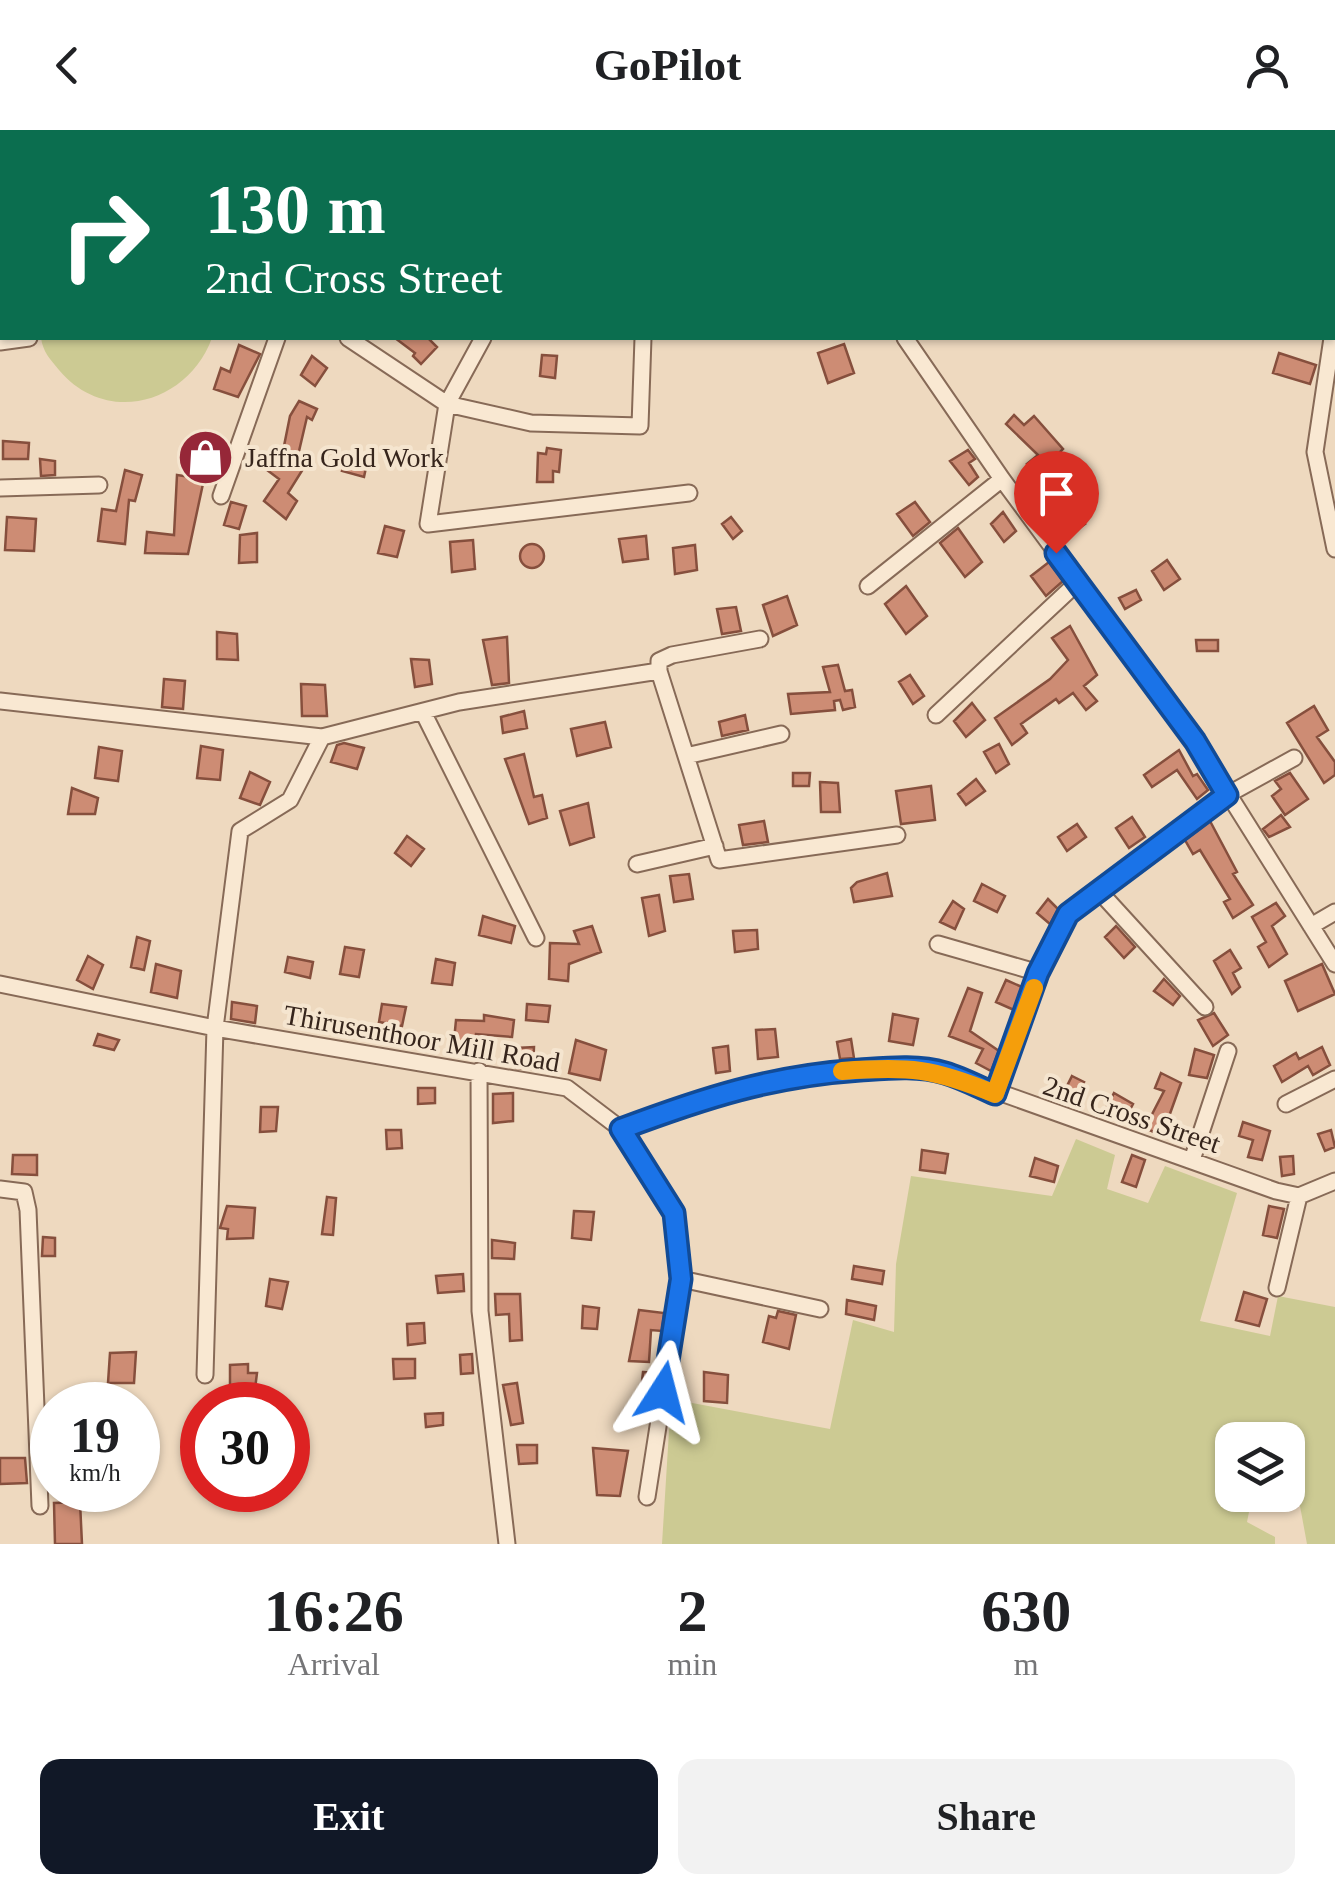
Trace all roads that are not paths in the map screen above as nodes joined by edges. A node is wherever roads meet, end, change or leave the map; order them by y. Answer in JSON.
{"nodes":[{"id":1,"x":277,"y":340,"type":"edge"},
{"id":2,"x":351,"y":340,"type":"edge"},
{"id":3,"x":482,"y":340,"type":"edge"},
{"id":4,"x":643,"y":340,"type":"edge"},
{"id":5,"x":906,"y":340,"type":"edge"},
{"id":6,"x":1331,"y":340,"type":"edge"},
{"id":7,"x":447,"y":404,"type":"junction"},
{"id":8,"x":1002,"y":479,"type":"junction"},
{"id":9,"x":100,"y":485,"type":"dead end"},
{"id":10,"x":0,"y":488,"type":"edge"},
{"id":11,"x":689,"y":493,"type":"dead end"},
{"id":12,"x":221,"y":496,"type":"dead end"},
{"id":13,"x":1335,"y":549,"type":"edge"},
{"id":14,"x":1078,"y":582,"type":"junction"},
{"id":15,"x":868,"y":586,"type":"dead end"},
{"id":16,"x":760,"y":639,"type":"dead end"},
{"id":17,"x":659,"y":670,"type":"junction"},
{"id":18,"x":0,"y":701,"type":"edge"},
{"id":19,"x":423,"y":712,"type":"junction"},
{"id":20,"x":936,"y":716,"type":"dead end"},
{"id":21,"x":781,"y":734,"type":"dead end"},
{"id":22,"x":322,"y":737,"type":"junction"},
{"id":23,"x":686,"y":756,"type":"junction"},
{"id":24,"x":1294,"y":758,"type":"dead end"},
{"id":25,"x":1227,"y":795,"type":"junction"},
{"id":26,"x":897,"y":835,"type":"dead end"},
{"id":27,"x":715,"y":846,"type":"junction"},
{"id":28,"x":637,"y":864,"type":"dead end"},
{"id":29,"x":1099,"y":891,"type":"junction"},
{"id":30,"x":1335,"y":912,"type":"edge"},
{"id":31,"x":1311,"y":926,"type":"junction"},
{"id":32,"x":536,"y":938,"type":"dead end"},
{"id":33,"x":938,"y":944,"type":"dead end"},
{"id":34,"x":1335,"y":964,"type":"edge"},
{"id":35,"x":1038,"y":973,"type":"junction"},
{"id":36,"x":0,"y":984,"type":"edge"},
{"id":37,"x":1205,"y":1006,"type":"dead end"},
{"id":38,"x":215,"y":1028,"type":"junction"},
{"id":39,"x":1228,"y":1051,"type":"dead end"},
{"id":40,"x":479,"y":1071,"type":"junction"},
{"id":41,"x":1335,"y":1080,"type":"edge"},
{"id":42,"x":995,"y":1094,"type":"junction"},
{"id":43,"x":1286,"y":1104,"type":"dead end"},
{"id":44,"x":621,"y":1129,"type":"junction"},
{"id":45,"x":1192,"y":1160,"type":"junction"},
{"id":46,"x":1335,"y":1181,"type":"edge"},
{"id":47,"x":0,"y":1190,"type":"edge"},
{"id":48,"x":1300,"y":1196,"type":"junction"},
{"id":49,"x":681,"y":1279,"type":"junction"},
{"id":50,"x":1276,"y":1288,"type":"dead end"},
{"id":51,"x":820,"y":1309,"type":"dead end"},
{"id":52,"x":205,"y":1375,"type":"dead end"},
{"id":53,"x":35,"y":1382,"type":"edge"},
{"id":54,"x":647,"y":1497,"type":"dead end"},
{"id":55,"x":507,"y":1544,"type":"edge"}],
"edges":[{"from":1,"to":12,"type":"street"},
{"from":2,"to":7,"type":"street"},
{"from":3,"to":7,"type":"street"},
{"from":4,"to":7,"type":"street"},
{"from":5,"to":8,"type":"street"},
{"from":6,"to":13,"type":"street"},
{"from":7,"to":11,"type":"street"},
{"from":8,"to":14,"type":"street"},
{"from":8,"to":15,"type":"street"},
{"from":9,"to":10,"type":"street"},
{"from":14,"to":20,"type":"street"},
{"from":14,"to":25,"type":"street"},
{"from":16,"to":17,"type":"street"},
{"from":17,"to":19,"type":"street"},
{"from":17,"to":23,"type":"street"},
{"from":18,"to":22,"type":"street"},
{"from":19,"to":22,"type":"street"},
{"from":19,"to":32,"type":"street"},
{"from":21,"to":23,"type":"street"},
{"from":22,"to":38,"type":"street"},
{"from":23,"to":27,"type":"street"},
{"from":24,"to":25,"type":"street"},
{"from":25,"to":29,"type":"street"},
{"from":25,"to":31,"type":"street"},
{"from":26,"to":27,"type":"street"},
{"from":27,"to":28,"type":"street"},
{"from":29,"to":35,"type":"street"},
{"from":29,"to":37,"type":"street"},
{"from":30,"to":31,"type":"street"},
{"from":31,"to":34,"type":"street"},
{"from":33,"to":35,"type":"street"},
{"from":35,"to":42,"type":"street"},
{"from":36,"to":38,"type":"street","name":"Thirusenthoor Mill Road"},
{"from":38,"to":40,"type":"street","name":"Thirusenthoor Mill Road"},
{"from":38,"to":52,"type":"street"},
{"from":39,"to":45,"type":"street"},
{"from":40,"to":44,"type":"street","name":"Thirusenthoor Mill Road"},
{"from":40,"to":55,"type":"street"},
{"from":41,"to":43,"type":"street"},
{"from":42,"to":44,"type":"street","name":"2nd Cross Street"},
{"from":42,"to":45,"type":"street","name":"2nd Cross Street"},
{"from":44,"to":49,"type":"street","name":"Thirusenthoor Mill Road"},
{"from":45,"to":48,"type":"street","name":"2nd Cross Street"},
{"from":46,"to":48,"type":"street"},
{"from":47,"to":53,"type":"street"},
{"from":48,"to":50,"type":"street"},
{"from":49,"to":51,"type":"street"},
{"from":49,"to":54,"type":"street","name":"Thirusenthoor Mill Road"}]}
